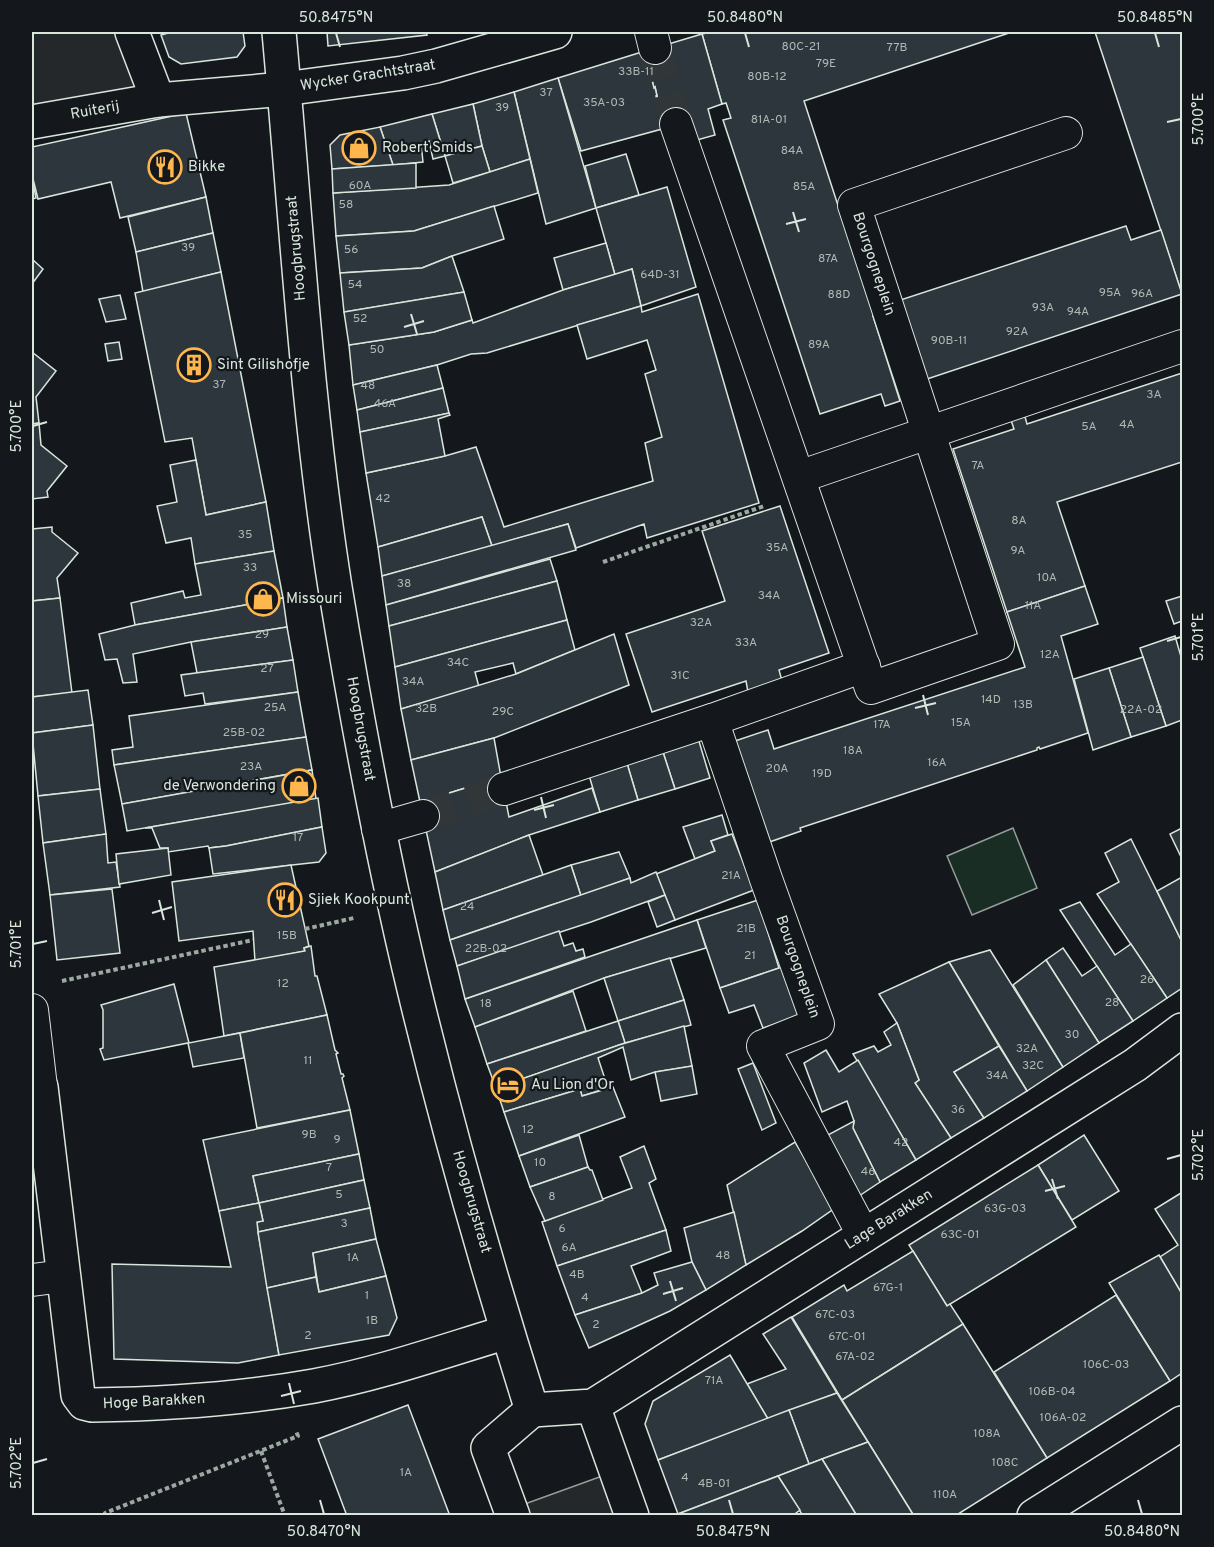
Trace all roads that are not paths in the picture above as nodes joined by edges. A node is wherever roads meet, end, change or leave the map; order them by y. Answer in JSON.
{"nodes":[{"id":1,"x":132,"y":32,"type":"edge"},
{"id":2,"x":279,"y":32,"type":"edge"},
{"id":3,"x":555,"y":32,"type":"edge"},
{"id":4,"x":284,"y":89,"type":"junction"},
{"id":5,"x":159,"y":100,"type":"junction"},
{"id":6,"x":32,"y":122,"type":"edge"},
{"id":7,"x":676,"y":124,"type":"tunnel mouth"},
{"id":8,"x":1066,"y":133,"type":"dead end"},
{"id":9,"x":1182,"y":346,"type":"edge"},
{"id":10,"x":929,"y":433,"type":"junction"},
{"id":11,"x":799,"y":477,"type":"junction"},
{"id":12,"x":864,"y":666,"type":"junction"},
{"id":13,"x":712,"y":720,"type":"junction"},
{"id":14,"x":504,"y":789,"type":"tunnel mouth"},
{"id":15,"x":423,"y":816,"type":"tunnel mouth"},
{"id":16,"x":378,"y":829,"type":"junction"},
{"id":17,"x":32,"y":1010,"type":"edge"},
{"id":18,"x":1182,"y":1030,"type":"edge"},
{"id":19,"x":34,"y":1044,"type":"edge"},
{"id":20,"x":42,"y":1087,"type":"joint"},
{"id":21,"x":864,"y":1236,"type":"junction"},
{"id":22,"x":47,"y":1278,"type":"edge"},
{"id":23,"x":507,"y":1332,"type":"junction"},
{"id":24,"x":593,"y":1406,"type":"junction"},
{"id":25,"x":532,"y":1410,"type":"junction"},
{"id":26,"x":1182,"y":1424,"type":"edge"},
{"id":27,"x":513,"y":1515,"type":"edge"},
{"id":28,"x":632,"y":1515,"type":"edge"},
{"id":29,"x":1034,"y":1515,"type":"edge"}],
"edges":[{"from":1,"to":5,"type":"street"},
{"from":2,"to":4,"type":"street","name":"Hoogbrugstraat"},
{"from":3,"to":4,"type":"street","name":"Wycker Grachtstraat"},
{"from":4,"to":5,"type":"street","name":"Ruiterij"},
{"from":4,"to":16,"type":"street","name":"Hoogbrugstraat"},
{"from":5,"to":6,"type":"street","name":"Ruiterij"},
{"from":7,"to":11,"type":"street","name":"Bourgogneplein"},
{"from":8,"to":10,"type":"street","name":"Bourgogneplein"},
{"from":9,"to":10,"type":"street"},
{"from":10,"to":11,"type":"street"},
{"from":10,"to":12,"type":"street","name":"Bourgogneplein"},
{"from":11,"to":12,"type":"street","name":"Bourgogneplein"},
{"from":12,"to":13,"type":"street"},
{"from":13,"to":14,"type":"street"},
{"from":13,"to":21,"type":"street","name":"Bourgogneplein"},
{"from":15,"to":16,"type":"street"},
{"from":16,"to":23,"type":"street","name":"Hoogbrugstraat"},
{"from":17,"to":19,"type":"street","name":"Hoge Barakken"},
{"from":18,"to":21,"type":"street","name":"Lage Barakken"},
{"from":19,"to":20,"type":"street","name":"Hoge Barakken"},
{"from":20,"to":22,"type":"street","name":"Hoge Barakken"},
{"from":21,"to":24,"type":"street","name":"Lage Barakken"},
{"from":22,"to":23,"type":"street","name":"Hoge Barakken"},
{"from":23,"to":25,"type":"street","name":"Hoogbrugstraat"},
{"from":24,"to":25,"type":"street"},
{"from":24,"to":28,"type":"street"},
{"from":25,"to":27,"type":"street"},
{"from":26,"to":29,"type":"street"}]}
